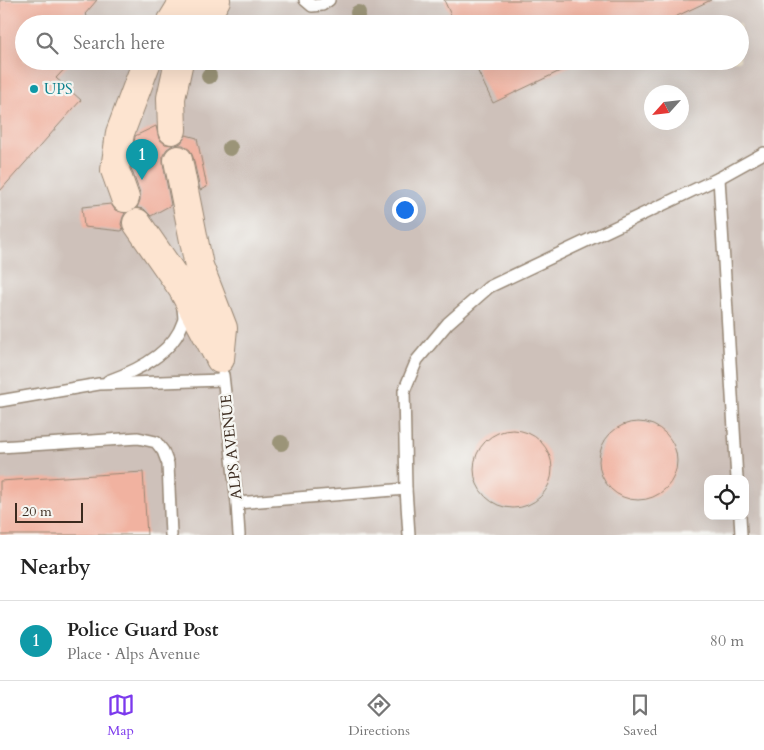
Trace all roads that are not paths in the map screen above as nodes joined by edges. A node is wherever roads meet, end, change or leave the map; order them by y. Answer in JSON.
{"nodes":[{"id":1,"x":188,"y":0,"type":"edge"},
{"id":2,"x":216,"y":0,"type":"edge"},
{"id":3,"x":305,"y":0,"type":"edge"},
{"id":4,"x":329,"y":0,"type":"edge"},
{"id":5,"x":176,"y":15,"type":"edge"},
{"id":6,"x":207,"y":15,"type":"edge"},
{"id":7,"x":144,"y":70,"type":"edge"},
{"id":8,"x":177,"y":70,"type":"edge"},
{"id":9,"x":172,"y":130,"type":"dead end"},
{"id":10,"x":764,"y":153,"type":"edge"},
{"id":11,"x":178,"y":160,"type":"dead end"},
{"id":12,"x":719,"y":178,"type":"junction"},
{"id":13,"x":124,"y":198,"type":"dead end"},
{"id":14,"x":137,"y":223,"type":"dead end"},
{"id":15,"x":182,"y":288,"type":"junction"},
{"id":16,"x":222,"y":370,"type":"junction"},
{"id":17,"x":99,"y":384,"type":"junction"},
{"id":18,"x":0,"y":400,"type":"edge"},
{"id":19,"x":0,"y":447,"type":"edge"},
{"id":20,"x":737,"y":475,"type":"edge"},
{"id":21,"x":406,"y":488,"type":"junction"},
{"id":22,"x":237,"y":503,"type":"junction"},
{"id":23,"x":740,"y":520,"type":"edge"},
{"id":24,"x":171,"y":535,"type":"edge"},
{"id":25,"x":239,"y":535,"type":"edge"},
{"id":26,"x":409,"y":535,"type":"edge"},
{"id":27,"x":741,"y":535,"type":"edge"}],
"edges":[{"from":1,"to":5,"type":"street"},
{"from":2,"to":6,"type":"street"},
{"from":3,"to":4,"type":"lane"},
{"from":7,"to":13,"type":"street"},
{"from":8,"to":9,"type":"street"},
{"from":10,"to":12,"type":"lane"},
{"from":11,"to":16,"type":"street","name":"ALPS AVENUE"},
{"from":12,"to":20,"type":"lane"},
{"from":12,"to":21,"type":"lane"},
{"from":14,"to":15,"type":"street","name":"ALPS AVENUE"},
{"from":15,"to":16,"type":"street","name":"ALPS AVENUE"},
{"from":15,"to":17,"type":"lane"},
{"from":16,"to":17,"type":"lane"},
{"from":16,"to":22,"type":"lane","name":"ALPS AVENUE"},
{"from":17,"to":18,"type":"lane"},
{"from":19,"to":24,"type":"lane"},
{"from":21,"to":22,"type":"lane"},
{"from":21,"to":26,"type":"lane"},
{"from":22,"to":25,"type":"lane","name":"ALPS AVENUE"},
{"from":23,"to":27,"type":"lane"}]}
